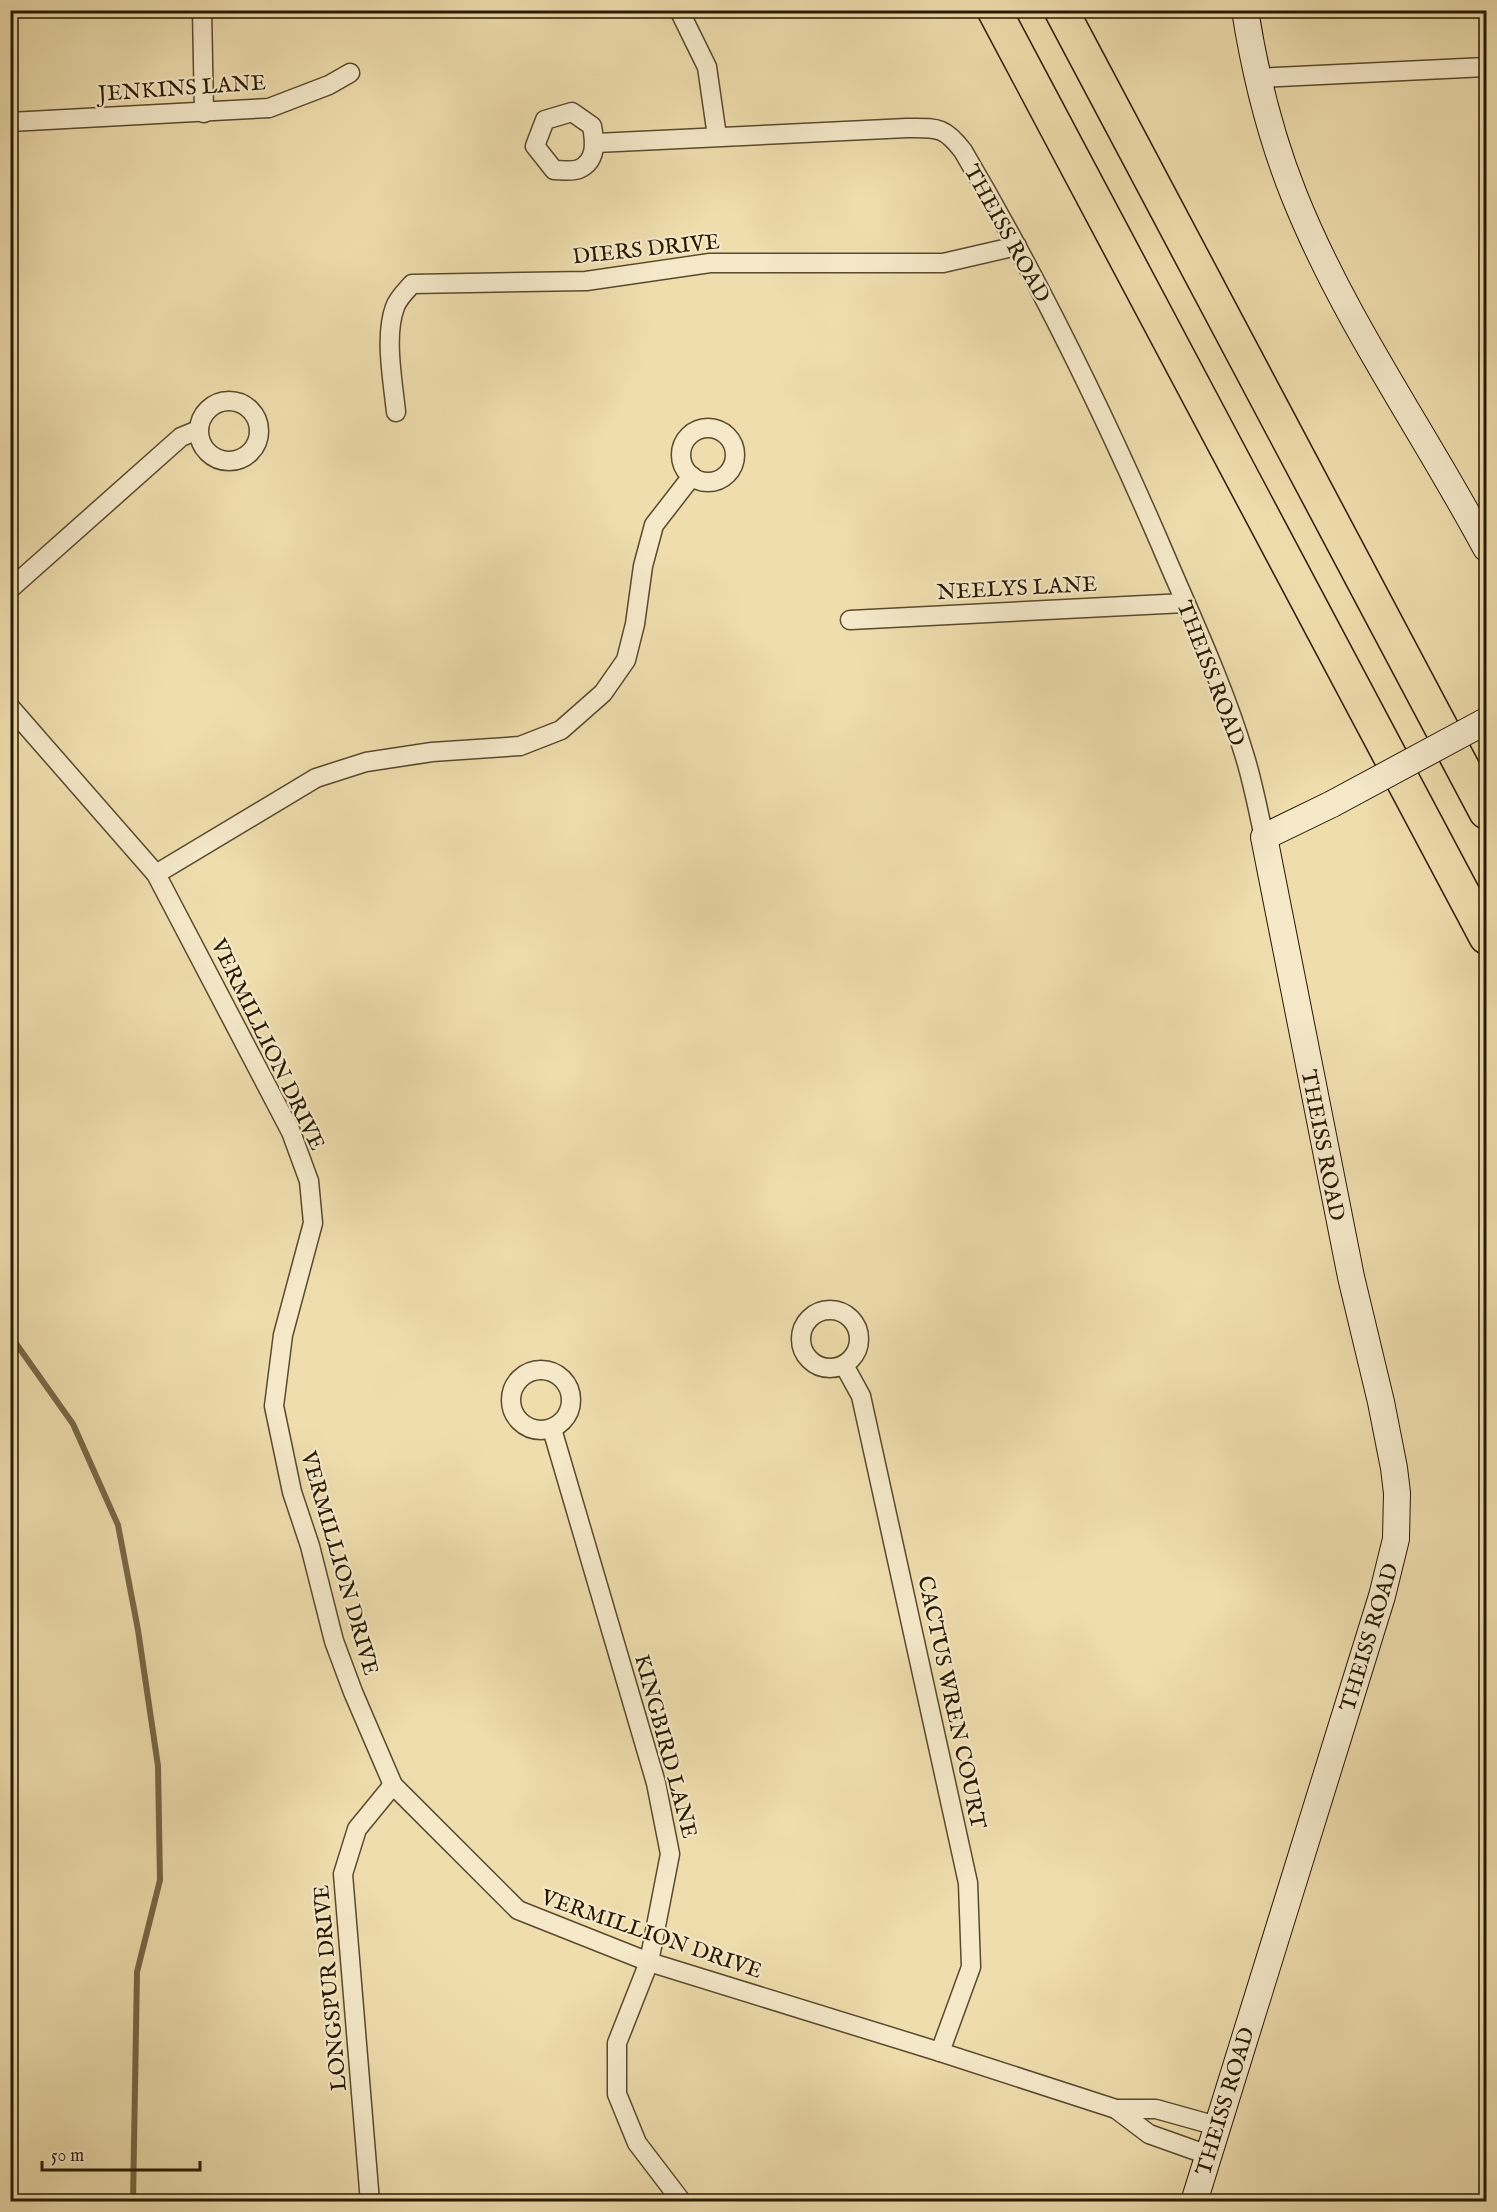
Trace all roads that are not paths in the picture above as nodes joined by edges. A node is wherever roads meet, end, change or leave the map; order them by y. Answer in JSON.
{"nodes":[{"id":1,"x":202,"y":10,"type":"edge"},
{"id":2,"x":679,"y":10,"type":"edge"},
{"id":3,"x":994,"y":10,"type":"edge"},
{"id":4,"x":1061,"y":10,"type":"edge"},
{"id":5,"x":1245,"y":10,"type":"edge"},
{"id":6,"x":1486,"y":67,"type":"edge"},
{"id":7,"x":350,"y":73,"type":"dead end"},
{"id":8,"x":1257,"y":78,"type":"junction"},
{"id":9,"x":204,"y":113,"type":"junction"},
{"id":10,"x":10,"y":122,"type":"edge"},
{"id":11,"x":717,"y":136,"type":"junction"},
{"id":12,"x":596,"y":143,"type":"dead end"},
{"id":13,"x":1017,"y":246,"type":"junction"},
{"id":14,"x":396,"y":412,"type":"dead end"},
{"id":15,"x":198,"y":430,"type":"dead end"},
{"id":16,"x":692,"y":476,"type":"dead end"},
{"id":17,"x":1484,"y":537,"type":"edge"},
{"id":18,"x":10,"y":589,"type":"edge"},
{"id":19,"x":1185,"y":603,"type":"junction"},
{"id":20,"x":850,"y":620,"type":"dead end"},
{"id":21,"x":10,"y":707,"type":"edge"},
{"id":22,"x":1486,"y":721,"type":"edge"},
{"id":23,"x":1486,"y":812,"type":"edge"},
{"id":24,"x":1264,"y":837,"type":"junction"},
{"id":25,"x":156,"y":874,"type":"junction"},
{"id":26,"x":1486,"y":937,"type":"edge"},
{"id":27,"x":844,"y":1365,"type":"dead end"},
{"id":28,"x":552,"y":1429,"type":"dead end"},
{"id":29,"x":393,"y":1785,"type":"junction"},
{"id":30,"x":649,"y":1962,"type":"junction"},
{"id":31,"x":940,"y":2052,"type":"junction"},
{"id":32,"x":1116,"y":2109,"type":"junction"},
{"id":33,"x":1216,"y":2126,"type":"junction"},
{"id":34,"x":1208,"y":2155,"type":"junction"},
{"id":35,"x":370,"y":2202,"type":"edge"},
{"id":36,"x":682,"y":2202,"type":"edge"},
{"id":37,"x":1194,"y":2202,"type":"edge"}],
"edges":[{"from":1,"to":9,"type":"street"},
{"from":2,"to":11,"type":"street"},
{"from":3,"to":26,"type":"highway"},
{"from":4,"to":23,"type":"highway"},
{"from":5,"to":8,"type":"street"},
{"from":6,"to":8,"type":"street"},
{"from":7,"to":9,"type":"street","name":"JENKINS LANE"},
{"from":8,"to":17,"type":"street"},
{"from":9,"to":10,"type":"street","name":"JENKINS LANE"},
{"from":11,"to":12,"type":"street"},
{"from":11,"to":13,"type":"street","name":"THEISS ROAD"},
{"from":13,"to":14,"type":"street","name":"DIERS DRIVE"},
{"from":13,"to":19,"type":"street","name":"THEISS ROAD"},
{"from":15,"to":18,"type":"street"},
{"from":16,"to":25,"type":"street"},
{"from":19,"to":20,"type":"street","name":"NEELYS LANE"},
{"from":19,"to":24,"type":"street","name":"THEISS ROAD"},
{"from":21,"to":25,"type":"street","name":"VERMILLION DRIVE"},
{"from":22,"to":24,"type":"street","bridge":true},
{"from":24,"to":33,"type":"street","name":"THEISS ROAD"},
{"from":25,"to":29,"type":"street","name":"VERMILLION DRIVE"},
{"from":27,"to":31,"type":"street","name":"CACTUS WREN COURT"},
{"from":28,"to":30,"type":"street","name":"KINGBIRD LANE"},
{"from":29,"to":30,"type":"street","name":"VERMILLION DRIVE"},
{"from":29,"to":35,"type":"street","name":"LONGSPUR DRIVE"},
{"from":30,"to":31,"type":"street","name":"VERMILLION DRIVE"},
{"from":30,"to":36,"type":"street","name":"KINGBIRD LANE"},
{"from":31,"to":32,"type":"street","name":"VERMILLION DRIVE"},
{"from":32,"to":33,"type":"street","name":"VERMILLION DRIVE"},
{"from":32,"to":34,"type":"street","name":"VERMILLION DRIVE"},
{"from":33,"to":34,"type":"street","name":"THEISS ROAD"},
{"from":34,"to":37,"type":"street","name":"THEISS ROAD"}]}
